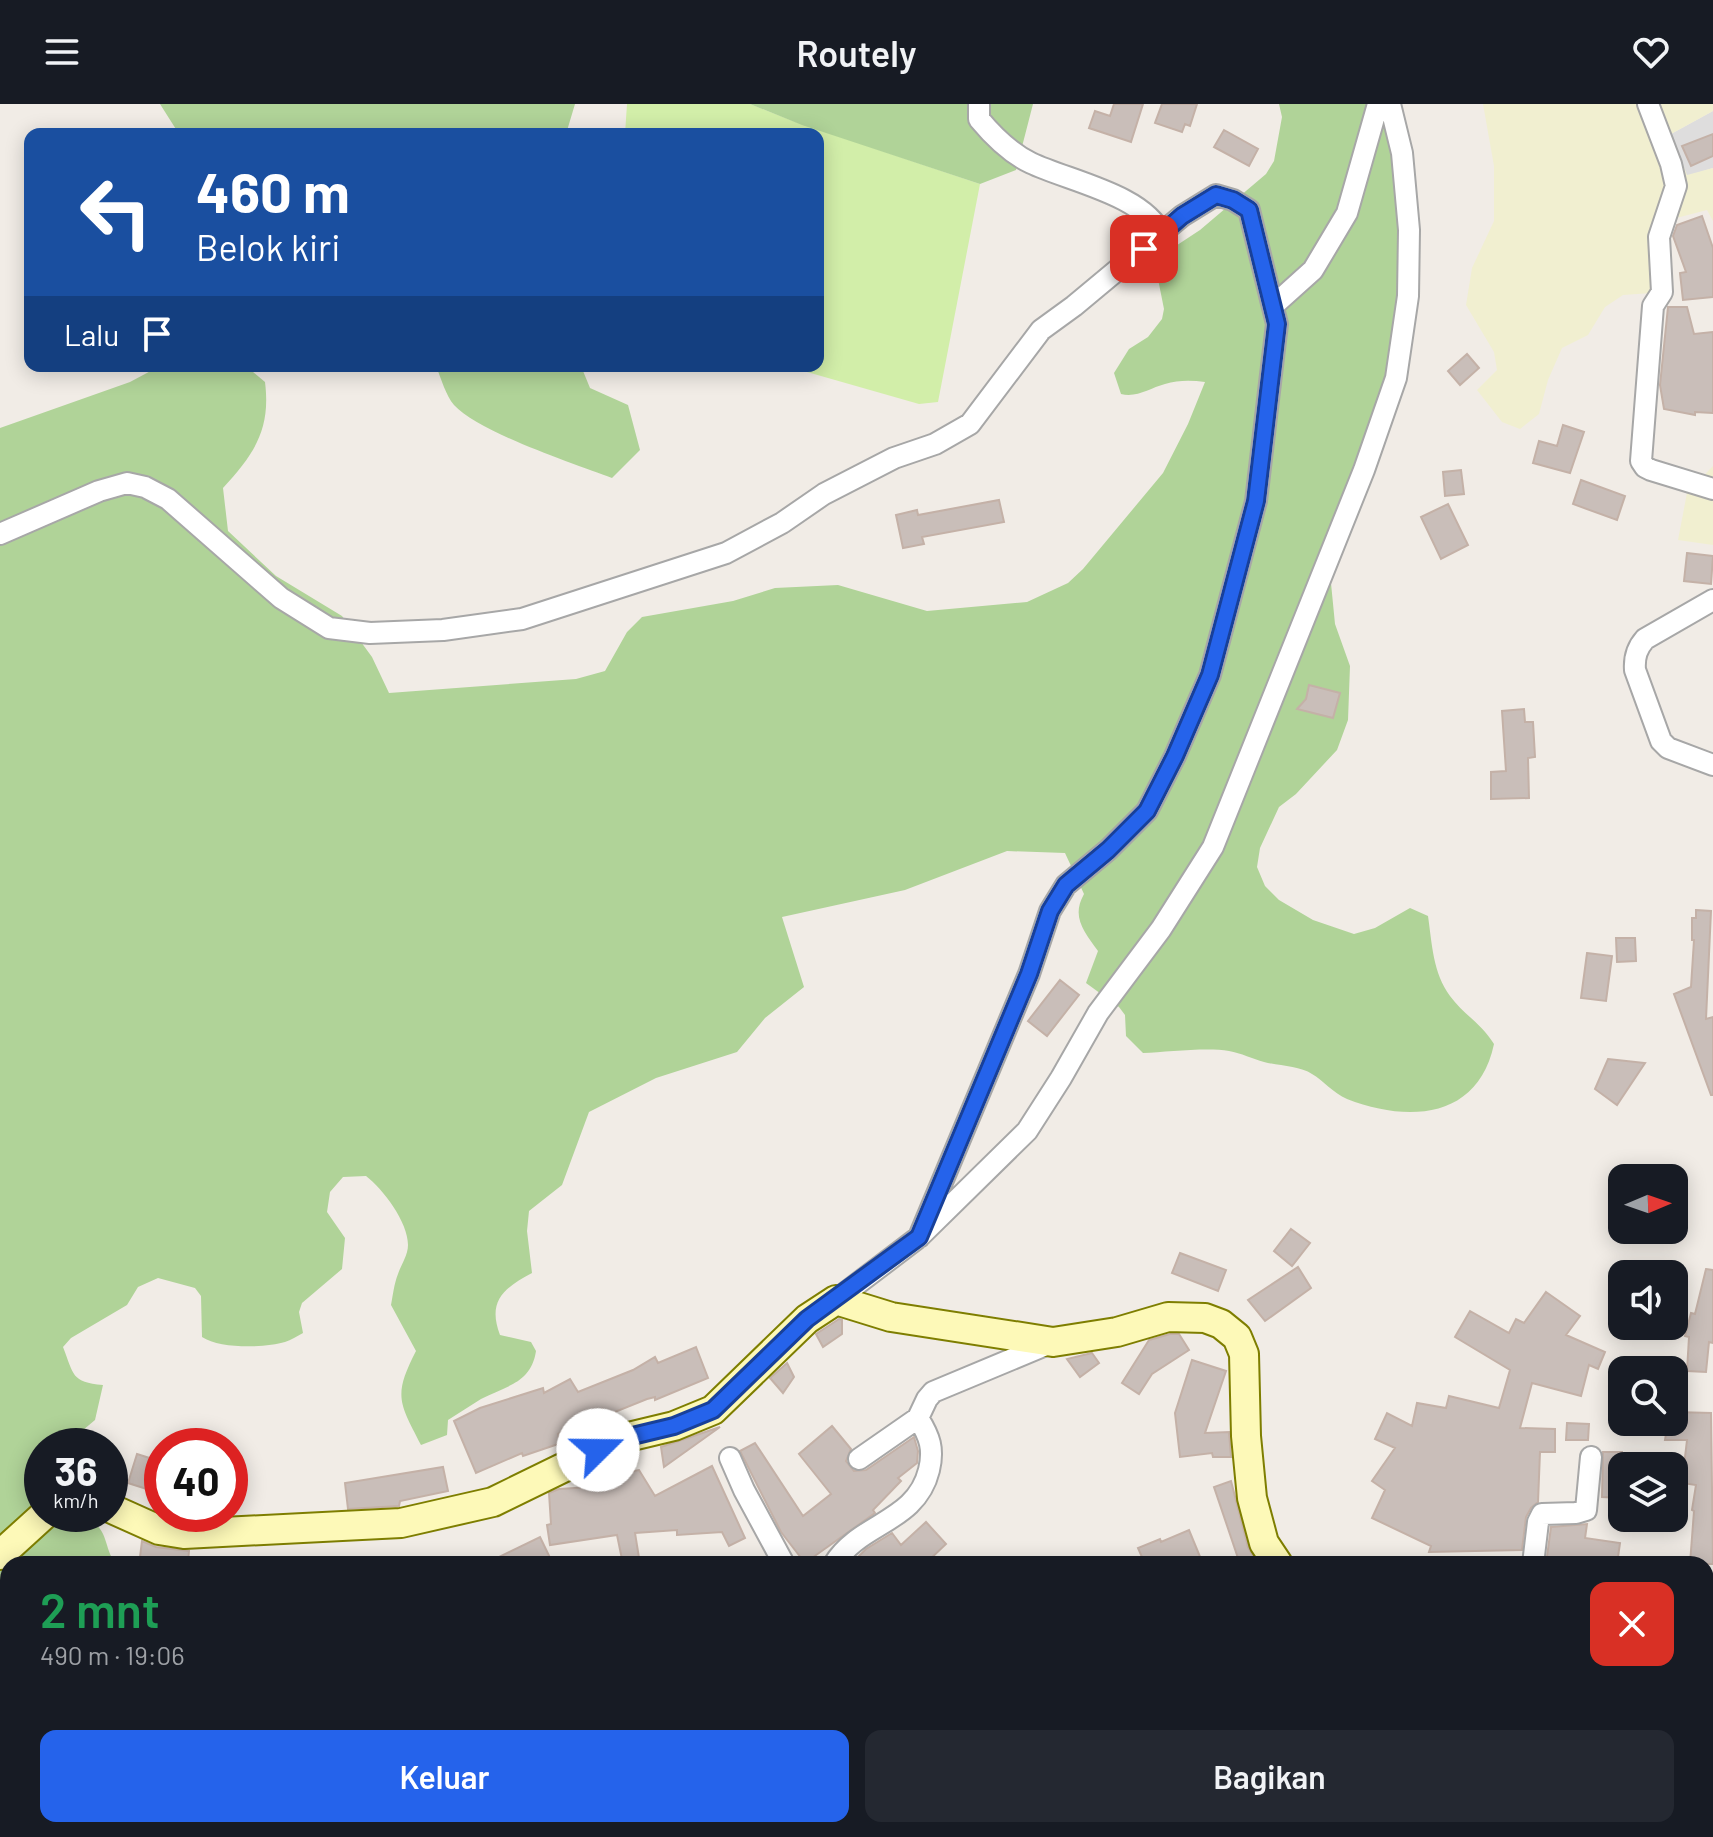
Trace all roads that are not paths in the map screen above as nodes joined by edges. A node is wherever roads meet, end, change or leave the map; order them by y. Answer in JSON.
{"nodes":[{"id":1,"x":979,"y":104,"type":"edge"},
{"id":2,"x":1378,"y":104,"type":"edge"},
{"id":3,"x":1390,"y":104,"type":"edge"},
{"id":4,"x":1648,"y":104,"type":"edge"},
{"id":5,"x":1161,"y":234,"type":"junction"},
{"id":6,"x":1274,"y":305,"type":"junction"},
{"id":7,"x":1713,"y":489,"type":"edge"},
{"id":8,"x":0,"y":534,"type":"edge"},
{"id":9,"x":1713,"y":600,"type":"edge"},
{"id":10,"x":1713,"y":765,"type":"edge"},
{"id":11,"x":919,"y":1237,"type":"junction"},
{"id":12,"x":836,"y":1300,"type":"junction"},
{"id":13,"x":1053,"y":1342,"type":"junction"},
{"id":14,"x":918,"y":1418,"type":"junction"},
{"id":15,"x":1591,"y":1457,"type":"dead end"},
{"id":16,"x":730,"y":1458,"type":"dead end"},
{"id":17,"x":859,"y":1459,"type":"dead end"},
{"id":18,"x":128,"y":1516,"type":"edge"},
{"id":19,"x":25,"y":1532,"type":"edge"},
{"id":20,"x":0,"y":1555,"type":"edge"},
{"id":21,"x":780,"y":1556,"type":"edge"},
{"id":22,"x":841,"y":1556,"type":"edge"},
{"id":23,"x":1273,"y":1556,"type":"edge"},
{"id":24,"x":1534,"y":1556,"type":"edge"}],
"edges":[{"from":1,"to":5,"type":"street"},
{"from":2,"to":6,"type":"street"},
{"from":3,"to":11,"type":"street"},
{"from":4,"to":7,"type":"street"},
{"from":5,"to":6,"type":"street"},
{"from":5,"to":8,"type":"street"},
{"from":6,"to":11,"type":"street"},
{"from":9,"to":10,"type":"street"},
{"from":11,"to":12,"type":"street"},
{"from":12,"to":13,"type":"street"},
{"from":12,"to":18,"type":"street"},
{"from":13,"to":14,"type":"street"},
{"from":13,"to":23,"type":"street"},
{"from":14,"to":17,"type":"street"},
{"from":14,"to":22,"type":"street"},
{"from":15,"to":24,"type":"street"},
{"from":16,"to":21,"type":"street"},
{"from":19,"to":20,"type":"street"}]}
